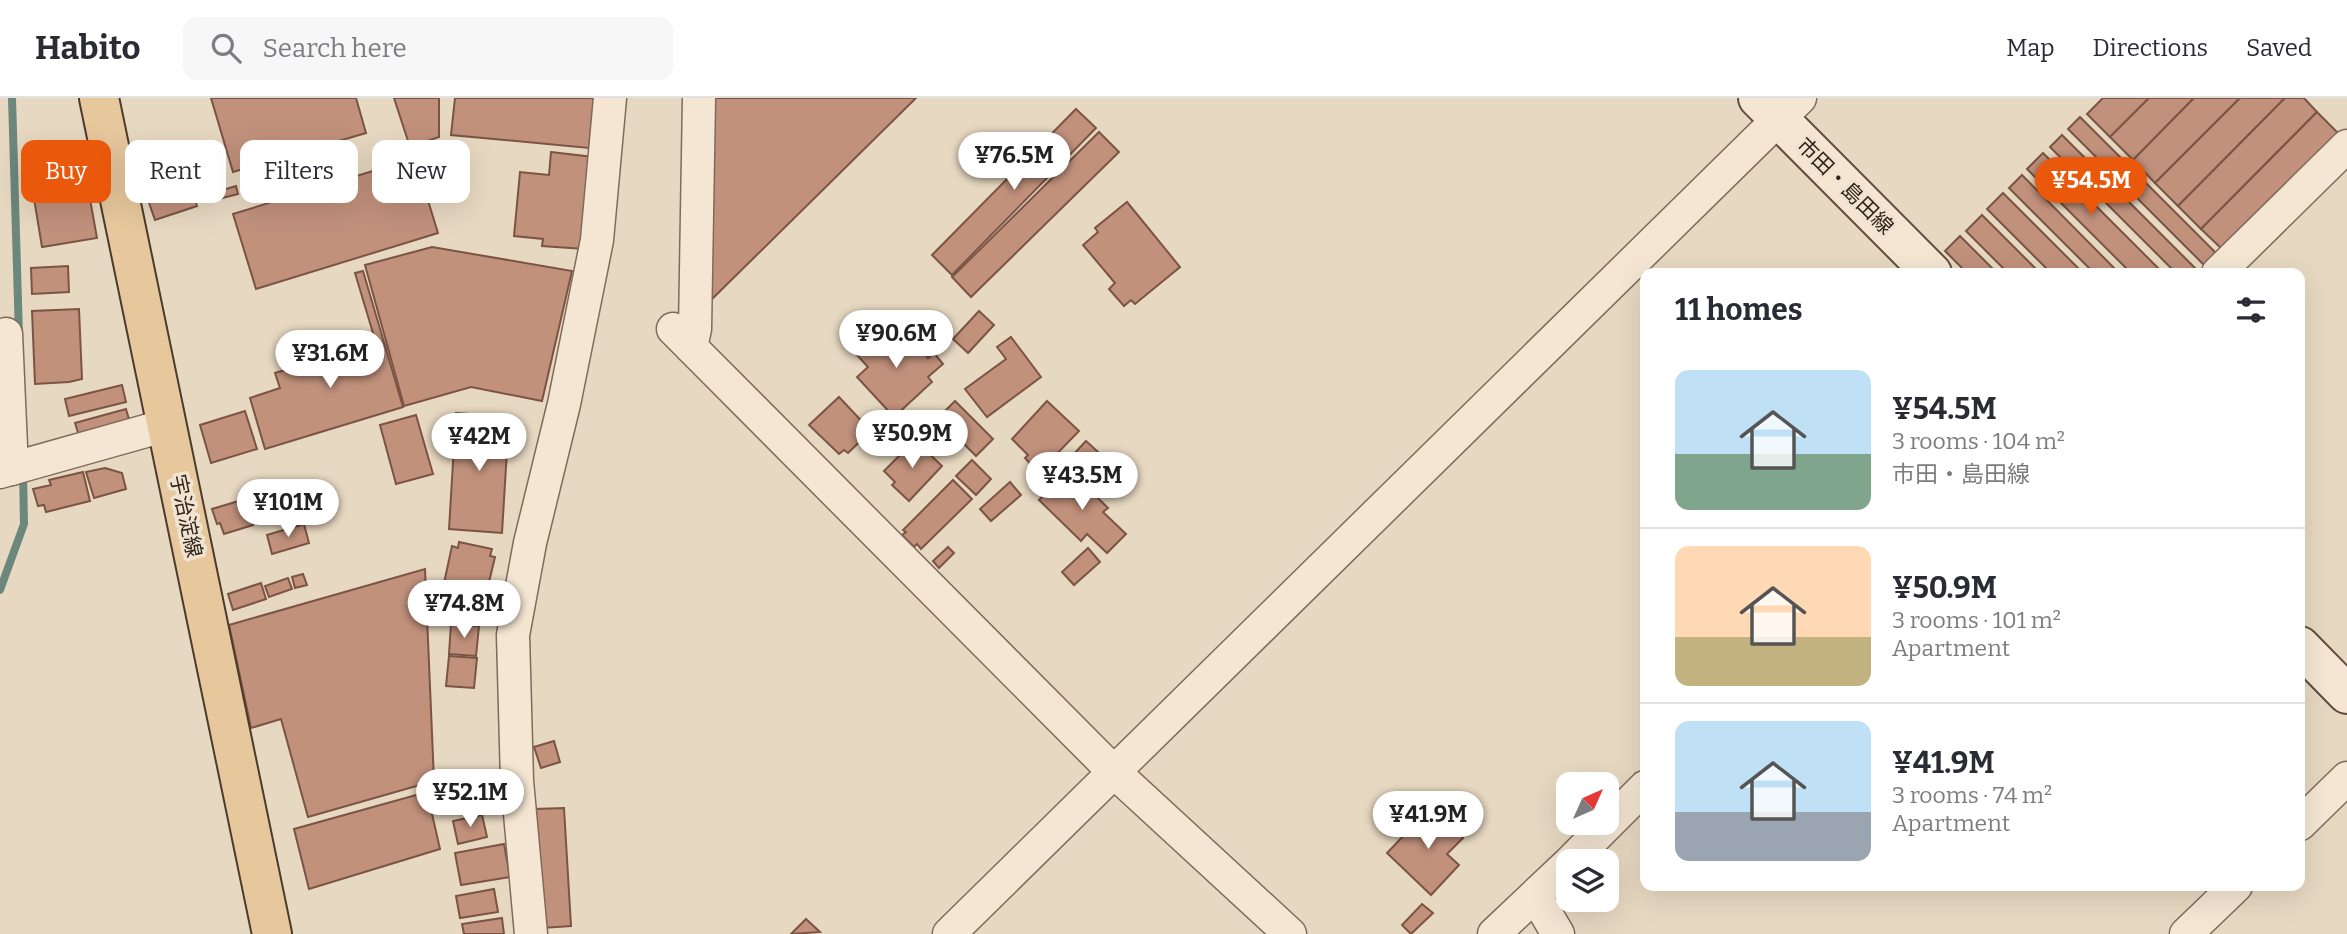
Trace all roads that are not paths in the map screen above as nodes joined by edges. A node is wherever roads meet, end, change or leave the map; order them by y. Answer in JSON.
{"nodes":[{"id":1,"x":99,"y":98,"type":"edge"},
{"id":2,"x":610,"y":98,"type":"edge"},
{"id":3,"x":699,"y":98,"type":"edge"},
{"id":4,"x":1779,"y":105,"type":"edge"},
{"id":5,"x":2347,"y":146,"type":"edge"},
{"id":6,"x":1927,"y":268,"type":"edge"},
{"id":7,"x":2223,"y":268,"type":"edge"},
{"id":8,"x":0,"y":336,"type":"edge"},
{"id":9,"x":167,"y":425,"type":"junction"},
{"id":10,"x":6,"y":470,"type":"edge"},
{"id":11,"x":2305,"y":651,"type":"edge"},
{"id":12,"x":2347,"y":694,"type":"edge"},
{"id":13,"x":1113,"y":771,"type":"junction"},
{"id":14,"x":2347,"y":778,"type":"edge"},
{"id":15,"x":1640,"y":793,"type":"edge"},
{"id":16,"x":2305,"y":819,"type":"edge"},
{"id":17,"x":1584,"y":849,"type":"edge"},
{"id":18,"x":1556,"y":877,"type":"edge"},
{"id":19,"x":2231,"y":891,"type":"edge"},
{"id":20,"x":1536,"y":897,"type":"junction"},
{"id":21,"x":272,"y":934,"type":"edge"},
{"id":22,"x":531,"y":934,"type":"edge"},
{"id":23,"x":949,"y":934,"type":"edge"},
{"id":24,"x":1290,"y":934,"type":"edge"},
{"id":25,"x":1494,"y":934,"type":"edge"},
{"id":26,"x":1558,"y":934,"type":"edge"},
{"id":27,"x":2186,"y":934,"type":"edge"}],
"edges":[{"from":1,"to":9,"type":"main road","name":"宇治淀線"},
{"from":2,"to":22,"type":"street"},
{"from":3,"to":13,"type":"street"},
{"from":4,"to":6,"type":"street","name":"市田・島田線"},
{"from":4,"to":13,"type":"street"},
{"from":5,"to":7,"type":"street"},
{"from":8,"to":10,"type":"street"},
{"from":9,"to":10,"type":"street"},
{"from":9,"to":21,"type":"main road","name":"宇治淀線"},
{"from":11,"to":12,"type":"street"},
{"from":13,"to":23,"type":"street"},
{"from":13,"to":24,"type":"street"},
{"from":14,"to":16,"type":"street"},
{"from":15,"to":17,"type":"street"},
{"from":18,"to":20,"type":"street"},
{"from":19,"to":27,"type":"street"},
{"from":20,"to":25,"type":"street"},
{"from":20,"to":26,"type":"street"}]}
